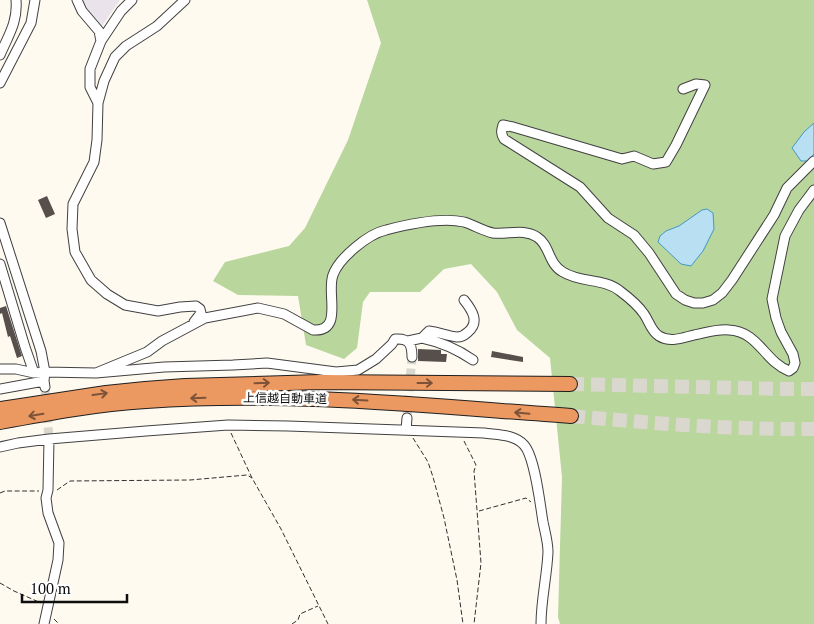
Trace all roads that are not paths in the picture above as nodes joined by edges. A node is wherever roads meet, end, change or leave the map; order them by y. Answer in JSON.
{"nodes":[{"id":1,"x":16,"y":0,"type":"edge"},
{"id":2,"x":35,"y":0,"type":"edge"},
{"id":3,"x":77,"y":0,"type":"edge"},
{"id":4,"x":132,"y":0,"type":"edge"},
{"id":5,"x":184,"y":0,"type":"edge"},
{"id":6,"x":101,"y":41,"type":"junction"},
{"id":7,"x":0,"y":55,"type":"edge"},
{"id":8,"x":0,"y":83,"type":"edge"},
{"id":9,"x":683,"y":89,"type":"dead end"},
{"id":10,"x":98,"y":103,"type":"junction"},
{"id":11,"x":814,"y":161,"type":"edge"},
{"id":12,"x":814,"y":190,"type":"edge"},
{"id":13,"x":0,"y":223,"type":"edge"},
{"id":14,"x":0,"y":264,"type":"edge"},
{"id":15,"x":464,"y":300,"type":"dead end"},
{"id":16,"x":193,"y":324,"type":"junction"},
{"id":17,"x":422,"y":338,"type":"junction"},
{"id":18,"x":408,"y":341,"type":"junction"},
{"id":19,"x":412,"y":357,"type":"tunnel mouth"},
{"id":20,"x":473,"y":360,"type":"dead end"},
{"id":21,"x":0,"y":369,"type":"edge"},
{"id":22,"x":34,"y":373,"type":"junction"},
{"id":23,"x":96,"y":373,"type":"junction"},
{"id":24,"x":45,"y":380,"type":"junction"},
{"id":25,"x":570,"y":384,"type":"tunnel mouth"},
{"id":26,"x":0,"y":389,"type":"edge"},
{"id":27,"x":0,"y":410,"type":"edge"},
{"id":28,"x":571,"y":416,"type":"tunnel mouth"},
{"id":29,"x":407,"y":418,"type":"tunnel mouth"},
{"id":30,"x":0,"y":422,"type":"edge"},
{"id":31,"x":406,"y":430,"type":"junction"},
{"id":32,"x":49,"y":439,"type":"junction"},
{"id":33,"x":0,"y":448,"type":"edge"},
{"id":34,"x":44,"y":624,"type":"edge"},
{"id":35,"x":540,"y":624,"type":"edge"}],
"edges":[{"from":1,"to":7,"type":"street"},
{"from":2,"to":8,"type":"street"},
{"from":3,"to":6,"type":"street"},
{"from":4,"to":6,"type":"street"},
{"from":5,"to":10,"type":"street"},
{"from":6,"to":10,"type":"street"},
{"from":9,"to":11,"type":"street"},
{"from":10,"to":16,"type":"street"},
{"from":12,"to":16,"type":"street"},
{"from":13,"to":24,"type":"street"},
{"from":14,"to":22,"type":"street"},
{"from":15,"to":17,"type":"street"},
{"from":16,"to":23,"type":"street"},
{"from":17,"to":18,"type":"street"},
{"from":17,"to":20,"type":"street"},
{"from":18,"to":19,"type":"street"},
{"from":18,"to":23,"type":"street"},
{"from":21,"to":22,"type":"street"},
{"from":22,"to":24,"type":"street"},
{"from":23,"to":24,"type":"street"},
{"from":24,"to":26,"type":"street"},
{"from":27,"to":25,"type":"highway","name":"上信越自動車道","one_way":true},
{"from":28,"to":30,"type":"highway","name":"上信越自動車道","one_way":true},
{"from":29,"to":31,"type":"street"},
{"from":31,"to":32,"type":"street"},
{"from":31,"to":35,"type":"street"},
{"from":32,"to":33,"type":"street"},
{"from":32,"to":34,"type":"street"}]}
